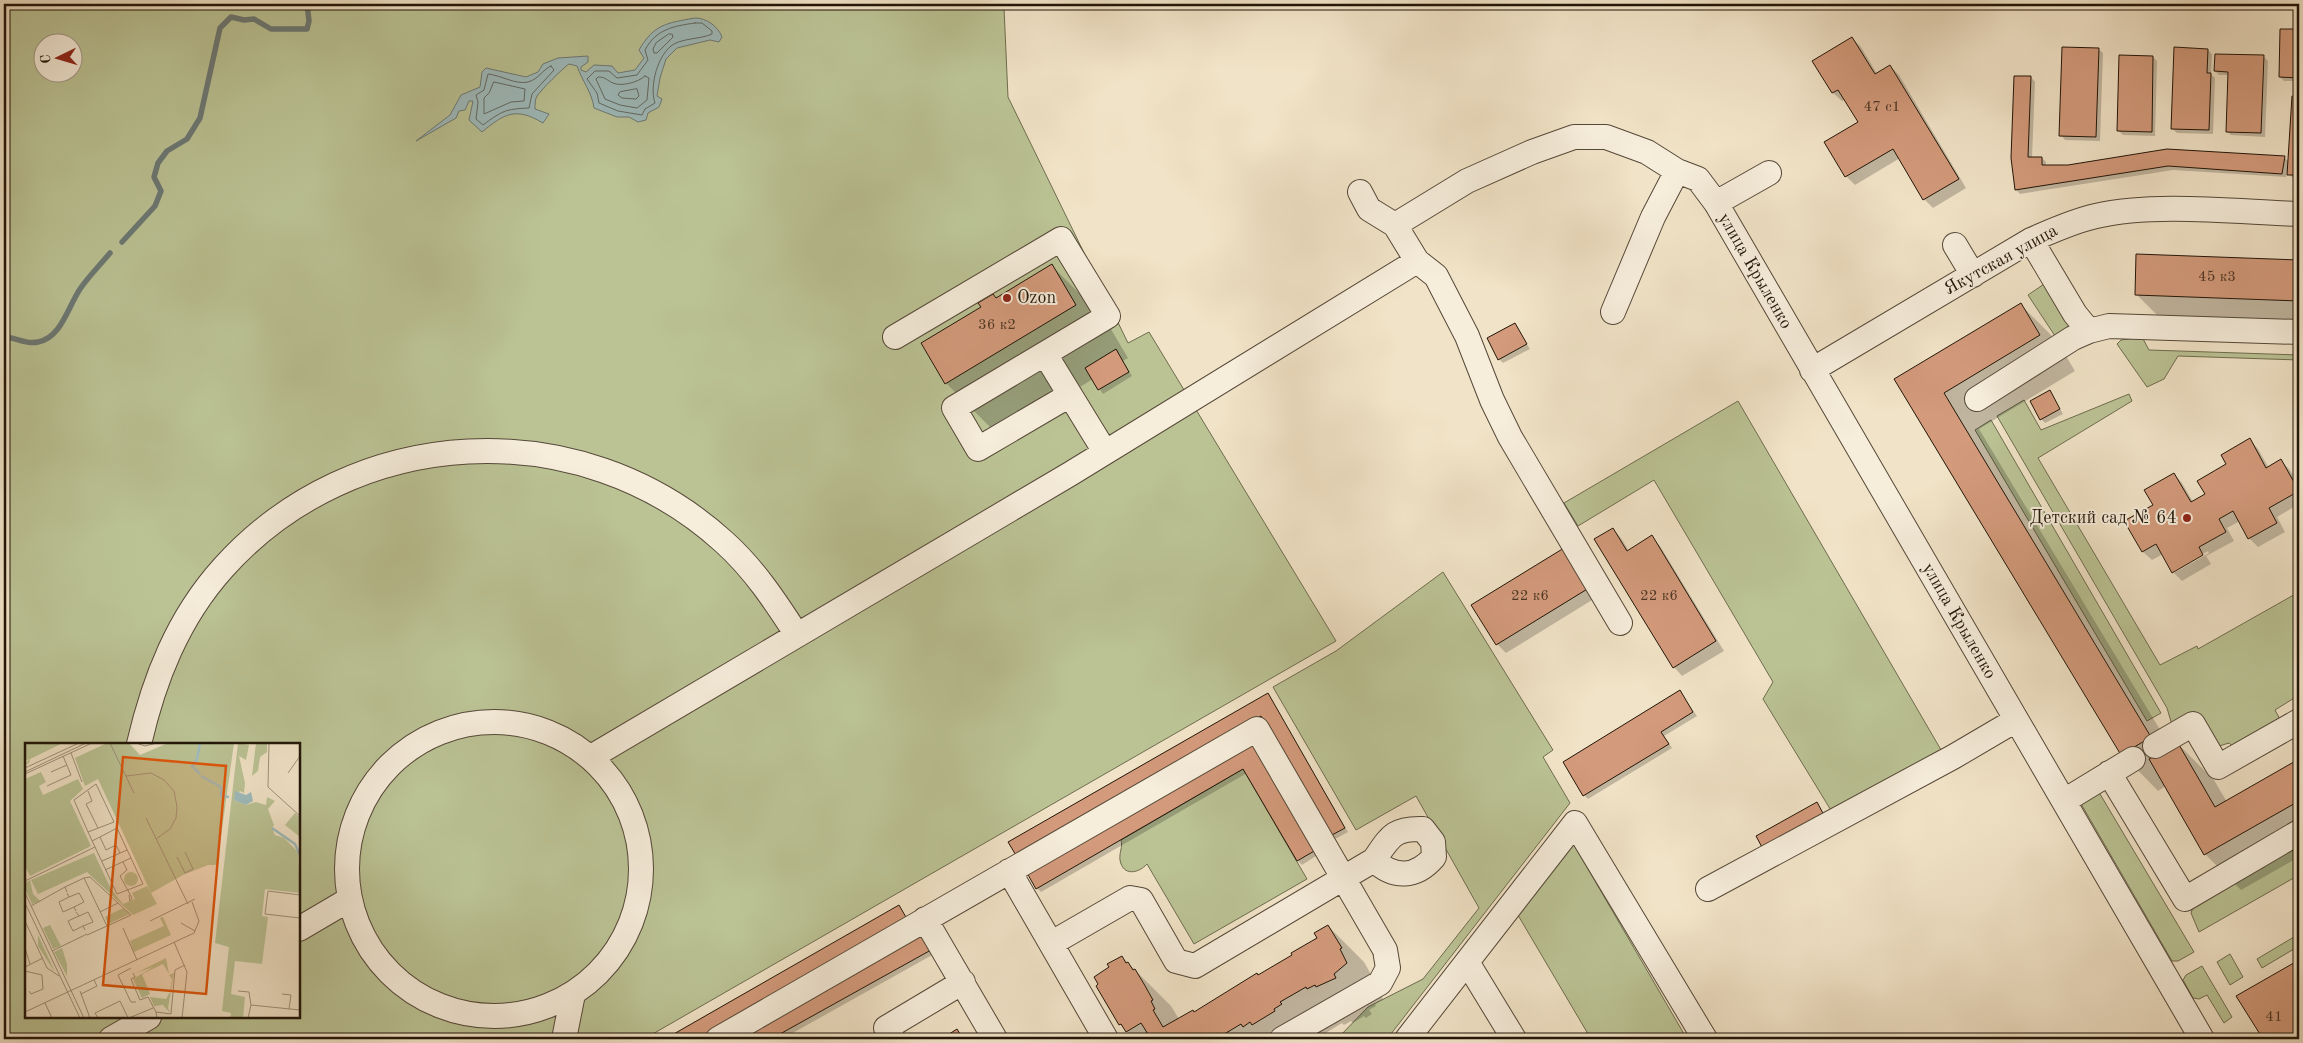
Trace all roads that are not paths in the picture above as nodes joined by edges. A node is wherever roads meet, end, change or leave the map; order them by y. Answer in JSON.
{"nodes":[{"id":1,"x":1677,"y":171,"type":"junction"},
{"id":2,"x":1770,"y":173,"type":"dead end"},
{"id":3,"x":1360,"y":192,"type":"dead end"},
{"id":4,"x":1716,"y":202,"type":"junction"},
{"id":5,"x":2299,"y":214,"type":"edge"},
{"id":6,"x":1395,"y":225,"type":"junction"},
{"id":7,"x":2031,"y":240,"type":"junction"},
{"id":8,"x":1955,"y":245,"type":"dead end"},
{"id":9,"x":1417,"y":261,"type":"junction"},
{"id":10,"x":1972,"y":275,"type":"junction"},
{"id":11,"x":1613,"y":312,"type":"dead end"},
{"id":12,"x":2089,"y":330,"type":"junction"},
{"id":13,"x":2299,"y":332,"type":"edge"},
{"id":14,"x":895,"y":337,"type":"dead end"},
{"id":15,"x":1045,"y":354,"type":"junction"},
{"id":16,"x":1812,"y":370,"type":"junction"},
{"id":17,"x":1070,"y":395,"type":"junction"},
{"id":18,"x":1978,"y":399,"type":"dead end"},
{"id":19,"x":1105,"y":452,"type":"junction"},
{"id":20,"x":1620,"y":623,"type":"dead end"},
{"id":21,"x":797,"y":635,"type":"junction"},
{"id":22,"x":2016,"y":720,"type":"junction"},
{"id":23,"x":2299,"y":721,"type":"edge"},
{"id":24,"x":139,"y":743,"type":"edge"},
{"id":25,"x":2155,"y":746,"type":"dead end"},
{"id":26,"x":591,"y":756,"type":"junction"},
{"id":27,"x":2133,"y":759,"type":"dead end"},
{"id":28,"x":2109,"y":773,"type":"junction"},
{"id":29,"x":2064,"y":801,"type":"junction"},
{"id":30,"x":2299,"y":832,"type":"edge"},
{"id":31,"x":1374,"y":860,"type":"dead end"},
{"id":32,"x":1009,"y":871,"type":"junction"},
{"id":33,"x":1343,"y":879,"type":"junction"},
{"id":34,"x":1708,"y":889,"type":"dead end"},
{"id":35,"x":350,"y":899,"type":"junction"},
{"id":36,"x":925,"y":919,"type":"junction"},
{"id":37,"x":300,"y":928,"type":"edge"},
{"id":38,"x":1052,"y":944,"type":"junction"},
{"id":39,"x":1468,"y":962,"type":"junction"},
{"id":40,"x":963,"y":982,"type":"junction"},
{"id":41,"x":573,"y":994,"type":"junction"},
{"id":42,"x":147,"y":1018,"type":"edge"},
{"id":43,"x":111,"y":1039,"type":"edge"},
{"id":44,"x":564,"y":1039,"type":"edge"},
{"id":45,"x":718,"y":1039,"type":"edge"},
{"id":46,"x":893,"y":1039,"type":"edge"},
{"id":47,"x":995,"y":1039,"type":"edge"},
{"id":48,"x":1106,"y":1039,"type":"edge"},
{"id":49,"x":1282,"y":1039,"type":"edge"},
{"id":50,"x":1408,"y":1039,"type":"edge"},
{"id":51,"x":1514,"y":1039,"type":"edge"},
{"id":52,"x":1705,"y":1039,"type":"edge"},
{"id":53,"x":2202,"y":1039,"type":"edge"}],
"edges":[{"from":1,"to":4,"type":"street","name":"улица Крыленко"},
{"from":1,"to":6,"type":"street","name":"улица Крыленко"},
{"from":1,"to":11,"type":"street"},
{"from":2,"to":4,"type":"street"},
{"from":3,"to":6,"type":"street"},
{"from":4,"to":16,"type":"street","name":"улица Крыленко"},
{"from":5,"to":7,"type":"street","name":"Якутская улица"},
{"from":6,"to":9,"type":"street"},
{"from":7,"to":10,"type":"street","name":"Якутская улица"},
{"from":7,"to":12,"type":"street"},
{"from":8,"to":10,"type":"street"},
{"from":9,"to":19,"type":"street"},
{"from":9,"to":20,"type":"street"},
{"from":10,"to":16,"type":"street","name":"Якутская улица"},
{"from":12,"to":13,"type":"street"},
{"from":12,"to":18,"type":"street"},
{"from":14,"to":15,"type":"street"},
{"from":15,"to":17,"type":"street"},
{"from":15,"to":17,"type":"street"},
{"from":16,"to":22,"type":"street","name":"улица Крыленко"},
{"from":17,"to":19,"type":"street"},
{"from":19,"to":21,"type":"street"},
{"from":21,"to":24,"type":"street"},
{"from":21,"to":26,"type":"street"},
{"from":22,"to":29,"type":"street","name":"улица Крыленко"},
{"from":22,"to":34,"type":"street"},
{"from":23,"to":25,"type":"street"},
{"from":26,"to":35,"type":"street"},
{"from":26,"to":41,"type":"street"},
{"from":27,"to":28,"type":"street"},
{"from":28,"to":29,"type":"street"},
{"from":28,"to":30,"type":"street"},
{"from":29,"to":53,"type":"street","name":"улица Крыленко"},
{"from":31,"to":33,"type":"street"},
{"from":32,"to":33,"type":"street"},
{"from":32,"to":36,"type":"street"},
{"from":32,"to":38,"type":"street"},
{"from":33,"to":38,"type":"street"},
{"from":33,"to":49,"type":"street"},
{"from":35,"to":37,"type":"street"},
{"from":35,"to":41,"type":"street"},
{"from":36,"to":40,"type":"street"},
{"from":36,"to":45,"type":"street"},
{"from":38,"to":48,"type":"street"},
{"from":39,"to":50,"type":"street"},
{"from":39,"to":51,"type":"street"},
{"from":39,"to":52,"type":"street"},
{"from":40,"to":46,"type":"street"},
{"from":40,"to":47,"type":"street"},
{"from":41,"to":44,"type":"street"},
{"from":42,"to":43,"type":"street"}]}
